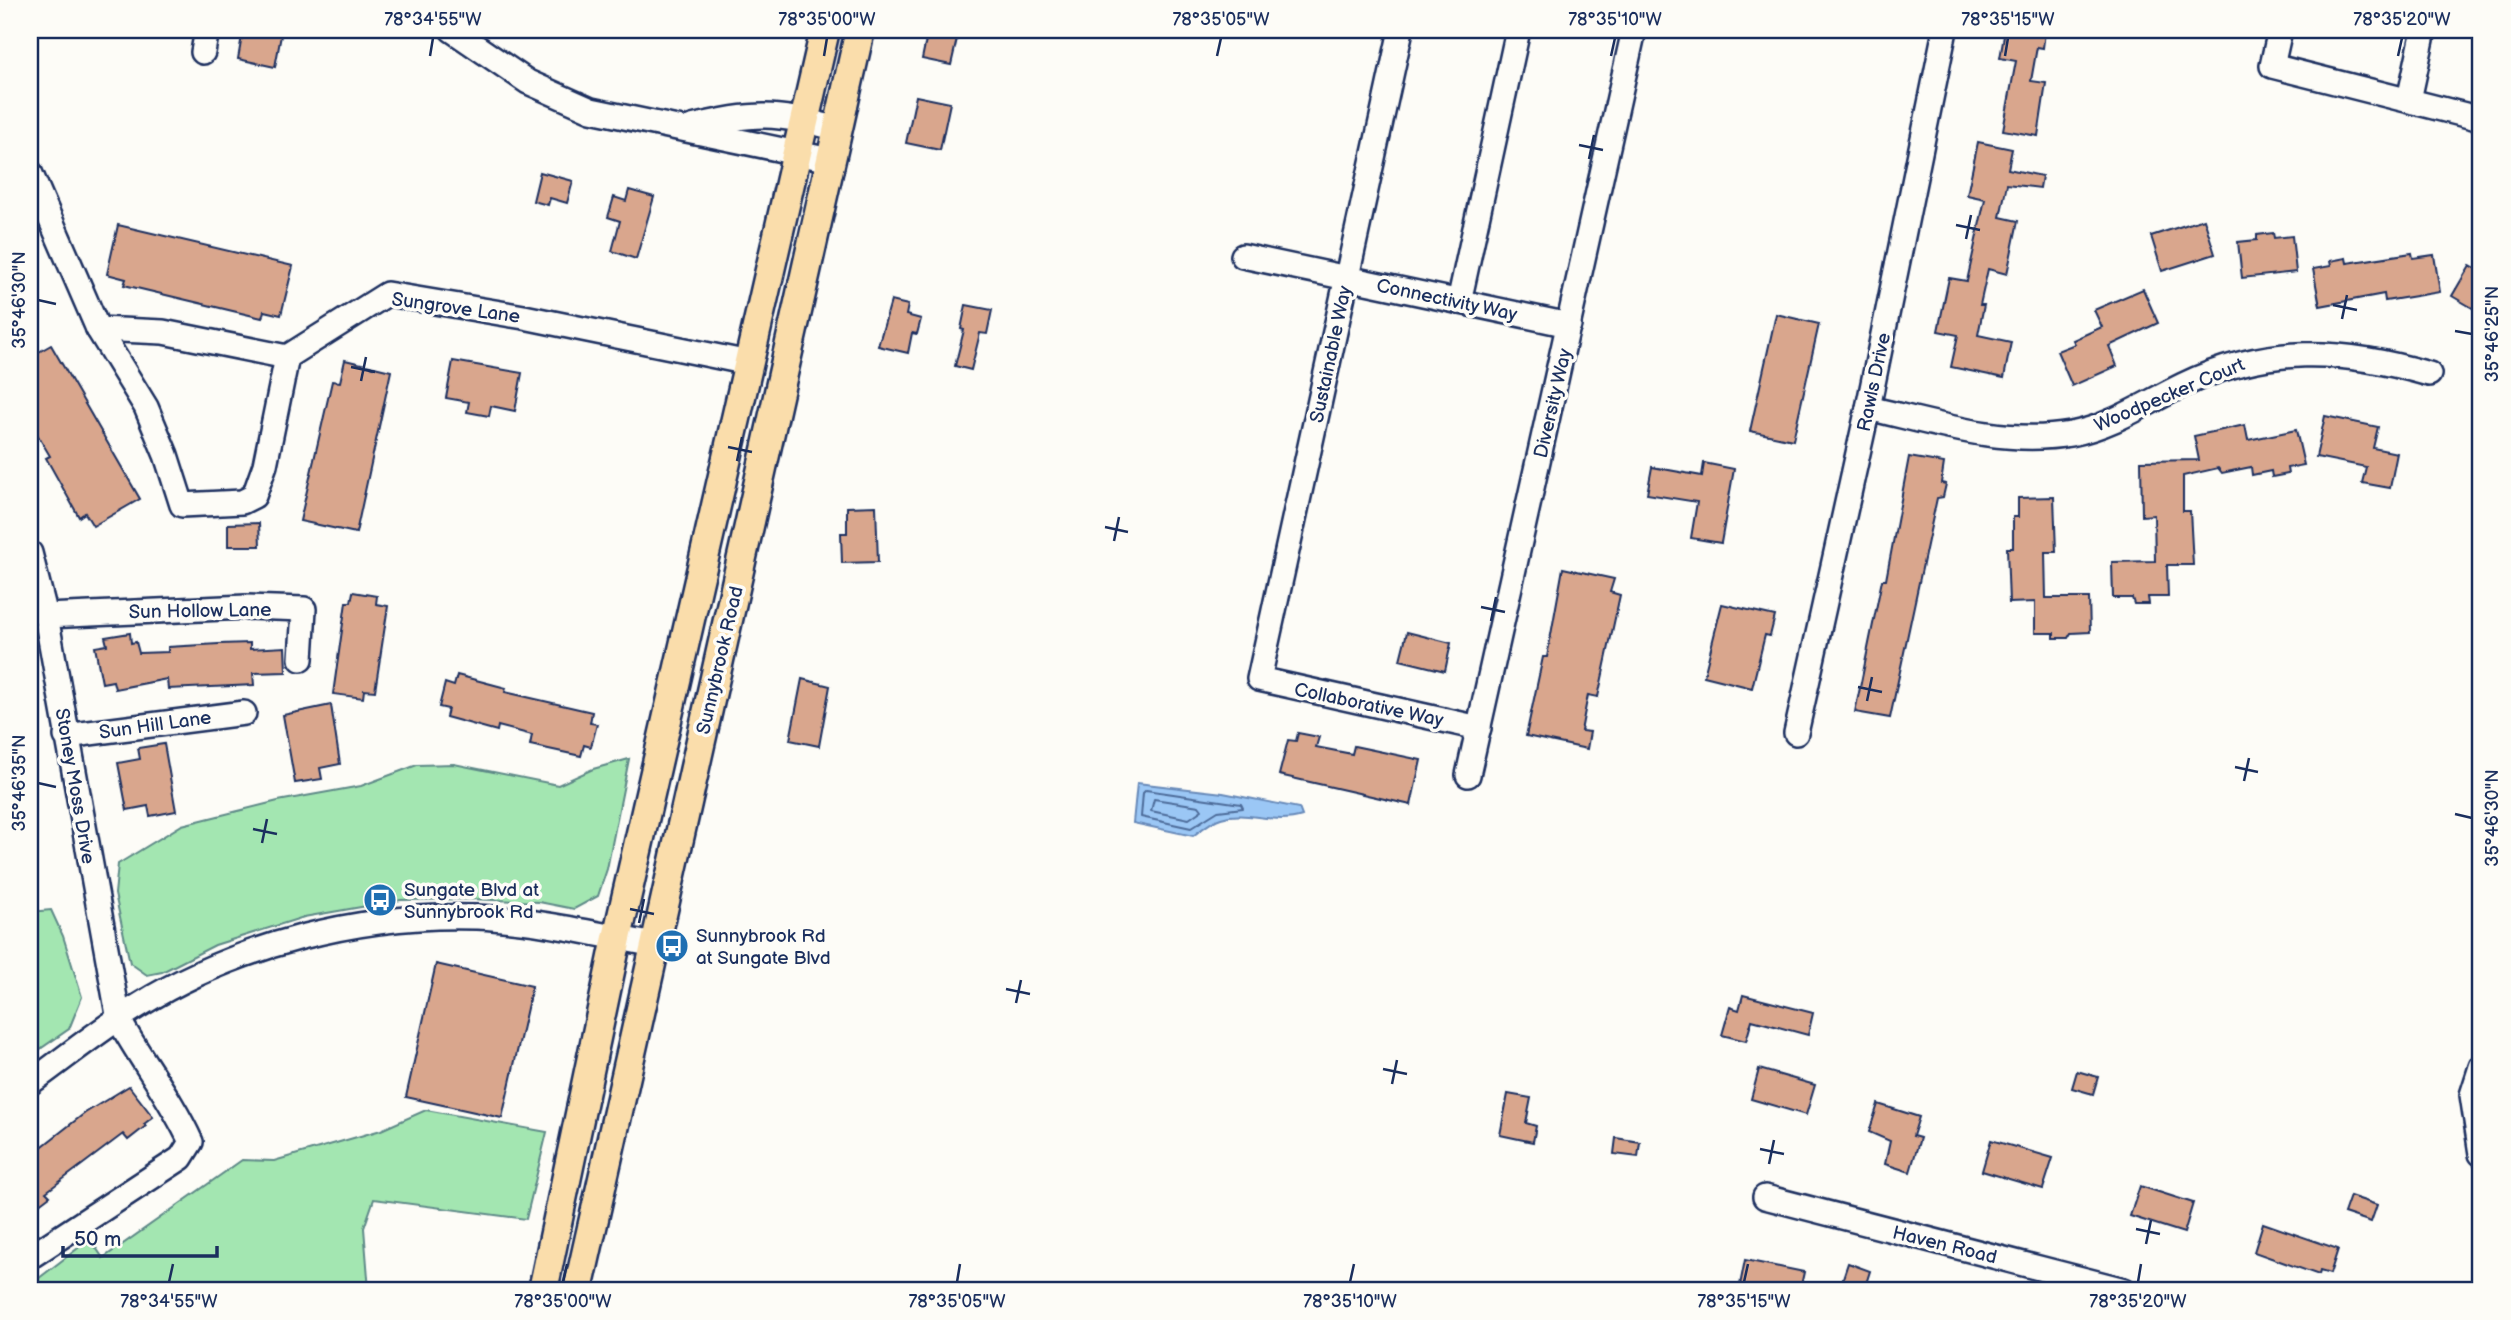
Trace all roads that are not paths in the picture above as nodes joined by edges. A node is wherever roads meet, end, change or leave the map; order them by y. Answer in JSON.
{"nodes":[{"id":1,"x":452,"y":30,"type":"edge"},
{"id":2,"x":825,"y":30,"type":"edge"},
{"id":3,"x":860,"y":30,"type":"edge"},
{"id":4,"x":1401,"y":30,"type":"edge"},
{"id":5,"x":1518,"y":30,"type":"edge"},
{"id":6,"x":1634,"y":30,"type":"edge"},
{"id":7,"x":1945,"y":30,"type":"edge"},
{"id":8,"x":2280,"y":30,"type":"edge"},
{"id":9,"x":2424,"y":30,"type":"edge"},
{"id":10,"x":2409,"y":100,"type":"junction"},
{"id":11,"x":2481,"y":119,"type":"edge"},
{"id":12,"x":804,"y":120,"type":"junction"},
{"id":13,"x":686,"y":128,"type":"junction"},
{"id":14,"x":838,"y":129,"type":"junction"},
{"id":15,"x":795,"y":152,"type":"junction"},
{"id":16,"x":830,"y":160,"type":"junction"},
{"id":17,"x":30,"y":172,"type":"edge"},
{"id":18,"x":1243,"y":256,"type":"dead end"},
{"id":19,"x":1347,"y":278,"type":"junction"},
{"id":20,"x":1459,"y":302,"type":"junction"},
{"id":21,"x":1569,"y":325,"type":"junction"},
{"id":22,"x":98,"y":329,"type":"junction"},
{"id":23,"x":288,"y":357,"type":"junction"},
{"id":24,"x":749,"y":363,"type":"junction"},
{"id":25,"x":2429,"y":374,"type":"dead end"},
{"id":26,"x":1868,"y":408,"type":"junction"},
{"id":27,"x":30,"y":553,"type":"edge"},
{"id":28,"x":46,"y":616,"type":"junction"},
{"id":29,"x":301,"y":659,"type":"dead end"},
{"id":30,"x":1259,"y":679,"type":"joint"},
{"id":31,"x":244,"y":713,"type":"dead end"},
{"id":32,"x":1479,"y":728,"type":"junction"},
{"id":33,"x":1796,"y":733,"type":"dead end"},
{"id":34,"x":66,"y":736,"type":"junction"},
{"id":35,"x":1468,"y":775,"type":"dead end"},
{"id":36,"x":617,"y":938,"type":"junction"},
{"id":37,"x":655,"y":945,"type":"junction"},
{"id":38,"x":119,"y":1020,"type":"junction"},
{"id":39,"x":2481,"y":1067,"type":"edge"},
{"id":40,"x":30,"y":1083,"type":"edge"},
{"id":41,"x":2481,"y":1154,"type":"edge"},
{"id":42,"x":1765,"y":1197,"type":"dead end"},
{"id":43,"x":30,"y":1257,"type":"edge"},
{"id":44,"x":543,"y":1290,"type":"edge"},
{"id":45,"x":578,"y":1290,"type":"edge"},
{"id":46,"x":2124,"y":1290,"type":"edge"}],
"edges":[{"from":1,"to":13,"type":"street"},
{"from":2,"to":12,"type":"main road","name":"Sunnybrook Road"},
{"from":3,"to":14,"type":"main road","name":"Sunnybrook Road"},
{"from":4,"to":19,"type":"street","name":"Sustainable Way"},
{"from":5,"to":20,"type":"street"},
{"from":6,"to":21,"type":"street","name":"Diversity Way"},
{"from":7,"to":26,"type":"street","name":"Rawls Drive"},
{"from":8,"to":10,"type":"street"},
{"from":9,"to":10,"type":"street"},
{"from":10,"to":11,"type":"street"},
{"from":12,"to":13,"type":"street"},
{"from":12,"to":14,"type":"street"},
{"from":12,"to":15,"type":"main road","name":"Sunnybrook Road"},
{"from":13,"to":15,"type":"street"},
{"from":14,"to":16,"type":"main road","name":"Sunnybrook Road"},
{"from":15,"to":16,"type":"street"},
{"from":15,"to":24,"type":"main road","name":"Sunnybrook Road"},
{"from":16,"to":37,"type":"main road","name":"Sunnybrook Road"},
{"from":17,"to":22,"type":"street"},
{"from":18,"to":19,"type":"street","name":"Connectivity Way"},
{"from":19,"to":20,"type":"street","name":"Connectivity Way"},
{"from":19,"to":30,"type":"street","name":"Sustainable Way"},
{"from":20,"to":21,"type":"street","name":"Connectivity Way"},
{"from":21,"to":32,"type":"street","name":"Diversity Way"},
{"from":22,"to":23,"type":"street"},
{"from":22,"to":23,"type":"street"},
{"from":23,"to":24,"type":"street","name":"Sungrove Lane"},
{"from":24,"to":36,"type":"main road","name":"Sunnybrook Road"},
{"from":25,"to":26,"type":"street","name":"Woodpecker Court"},
{"from":26,"to":33,"type":"street","name":"Rawls Drive"},
{"from":27,"to":28,"type":"street","name":"Stoney Moss Drive"},
{"from":28,"to":29,"type":"street","name":"Sun Hollow Lane"},
{"from":28,"to":34,"type":"street","name":"Stoney Moss Drive"},
{"from":30,"to":32,"type":"street","name":"Collaborative Way"},
{"from":31,"to":34,"type":"street","name":"Sun Hill Lane"},
{"from":32,"to":35,"type":"street","name":"Diversity Way"},
{"from":34,"to":38,"type":"street","name":"Stoney Moss Drive"},
{"from":36,"to":37,"type":"street"},
{"from":36,"to":38,"type":"street"},
{"from":36,"to":44,"type":"main road","name":"Sunnybrook Road"},
{"from":37,"to":45,"type":"main road","name":"Sunnybrook Road"},
{"from":38,"to":40,"type":"street"},
{"from":38,"to":43,"type":"street","name":"Stoney Moss Drive"},
{"from":39,"to":41,"type":"street"},
{"from":42,"to":46,"type":"street","name":"Haven Road"}]}
